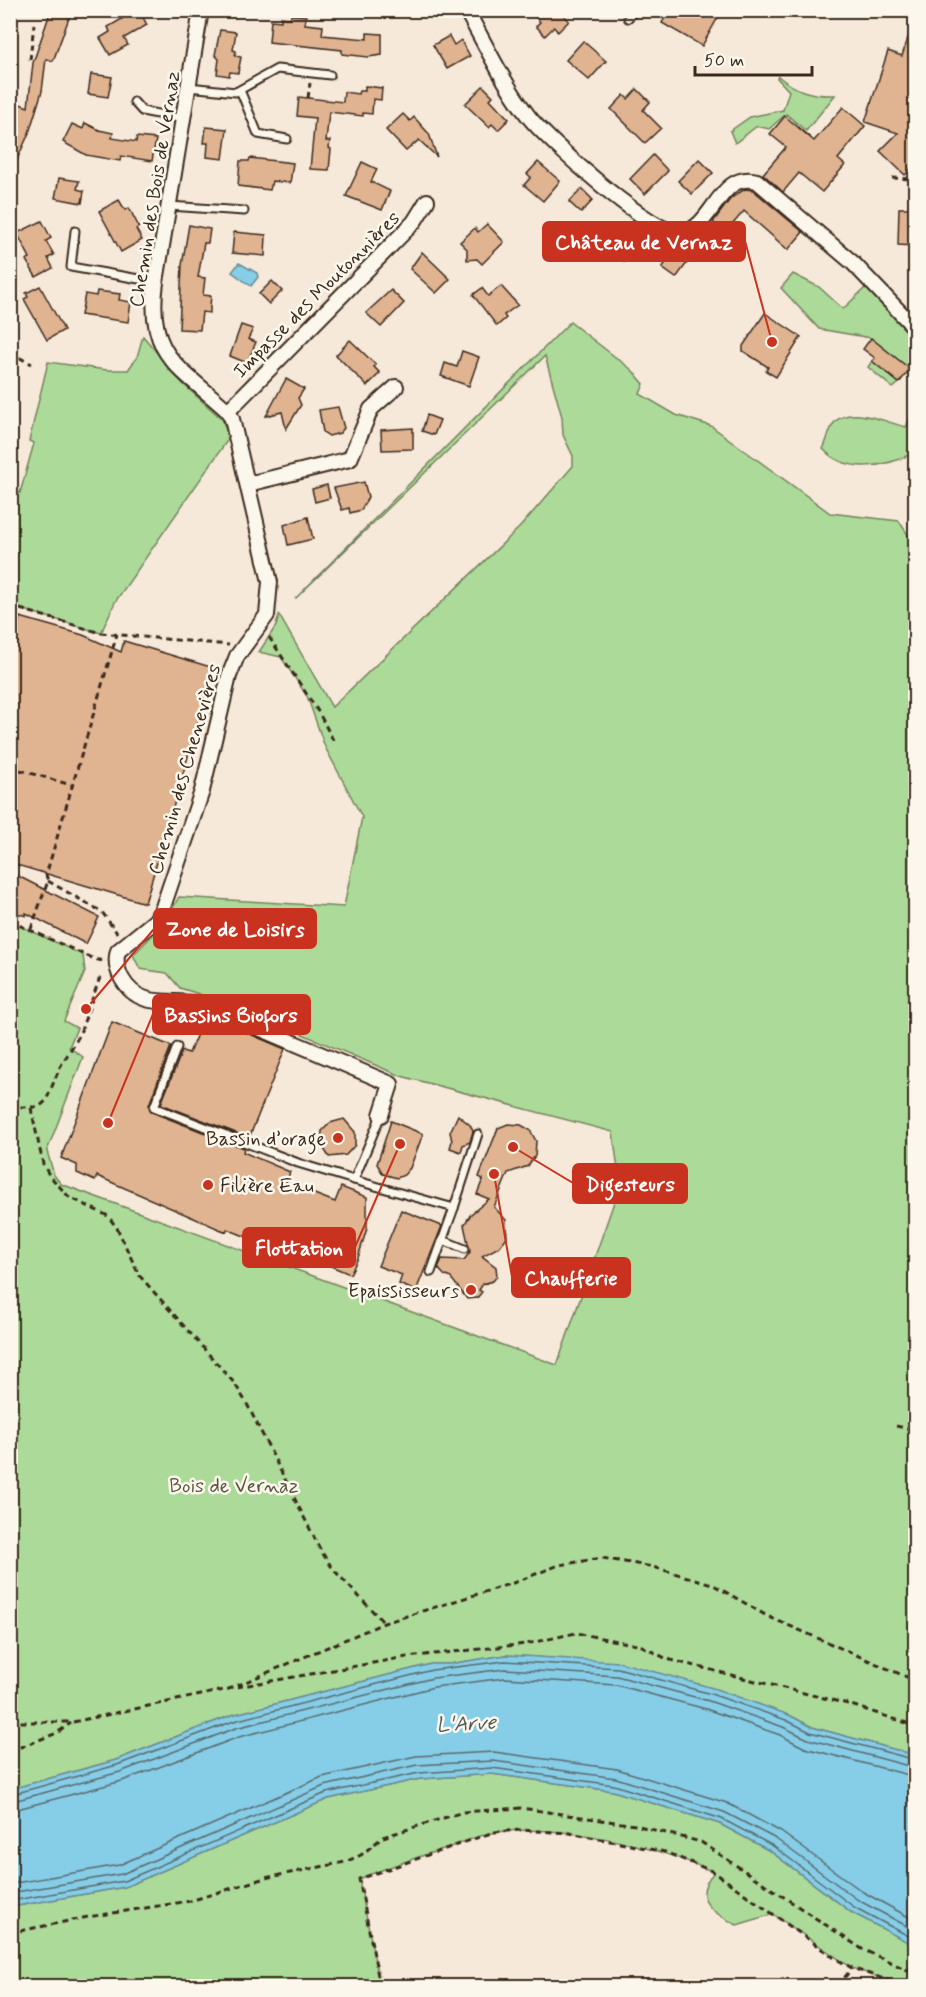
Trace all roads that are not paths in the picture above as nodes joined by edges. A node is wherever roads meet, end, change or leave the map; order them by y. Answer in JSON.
{"nodes":[{"id":1,"x":13,"y":10,"type":"edge"},
{"id":2,"x":201,"y":10,"type":"edge"},
{"id":3,"x":466,"y":10,"type":"edge"},
{"id":4,"x":635,"y":10,"type":"edge"},
{"id":5,"x":628,"y":18,"type":"dead end"},
{"id":6,"x":10,"y":56,"type":"edge"},
{"id":7,"x":330,"y":75,"type":"dead end"},
{"id":8,"x":189,"y":87,"type":"junction"},
{"id":9,"x":240,"y":90,"type":"junction"},
{"id":10,"x":134,"y":102,"type":"dead end"},
{"id":11,"x":184,"y":119,"type":"junction"},
{"id":12,"x":287,"y":139,"type":"dead end"},
{"id":13,"x":427,"y":201,"type":"dead end"},
{"id":14,"x":169,"y":206,"type":"junction"},
{"id":15,"x":244,"y":211,"type":"dead end"},
{"id":16,"x":75,"y":231,"type":"dead end"},
{"id":17,"x":156,"y":282,"type":"junction"},
{"id":18,"x":915,"y":329,"type":"edge"},
{"id":19,"x":396,"y":387,"type":"dead end"},
{"id":20,"x":228,"y":411,"type":"junction"},
{"id":21,"x":248,"y":484,"type":"junction"},
{"id":22,"x":262,"y":625,"type":"joint"},
{"id":23,"x":177,"y":1047,"type":"dead end"},
{"id":24,"x":381,"y":1115,"type":"joint"},
{"id":25,"x":478,"y":1134,"type":"dead end"},
{"id":26,"x":354,"y":1180,"type":"junction"},
{"id":27,"x":454,"y":1208,"type":"junction"},
{"id":28,"x":443,"y":1240,"type":"junction"},
{"id":29,"x":465,"y":1249,"type":"dead end"},
{"id":30,"x":431,"y":1272,"type":"dead end"}],
"edges":[{"from":1,"to":6,"type":"lane"},
{"from":2,"to":8,"type":"street","name":"Chemin des Bois de Vernaz"},
{"from":3,"to":18,"type":"street"},
{"from":4,"to":5,"type":"lane"},
{"from":7,"to":9,"type":"lane"},
{"from":8,"to":9,"type":"lane"},
{"from":8,"to":11,"type":"street","name":"Chemin des Bois de Vernaz"},
{"from":9,"to":12,"type":"lane"},
{"from":10,"to":11,"type":"lane"},
{"from":11,"to":14,"type":"street","name":"Chemin des Bois de Vernaz"},
{"from":13,"to":20,"type":"street","name":"Impasse des Moutonnières"},
{"from":14,"to":15,"type":"lane"},
{"from":14,"to":17,"type":"street","name":"Chemin des Bois de Vernaz"},
{"from":16,"to":17,"type":"lane"},
{"from":17,"to":20,"type":"street","name":"Chemin des Bois de Vernaz"},
{"from":19,"to":21,"type":"street"},
{"from":20,"to":21,"type":"street","name":"Chemin des Bois de Vernaz"},
{"from":21,"to":22,"type":"street","name":"Chemin des Bois de Vernaz"},
{"from":22,"to":24,"type":"street","name":"Chemin des Chenevières"},
{"from":23,"to":26,"type":"lane"},
{"from":24,"to":26,"type":"lane"},
{"from":25,"to":27,"type":"lane"},
{"from":26,"to":27,"type":"lane"},
{"from":27,"to":28,"type":"lane"},
{"from":28,"to":29,"type":"lane"},
{"from":28,"to":30,"type":"lane"}]}
